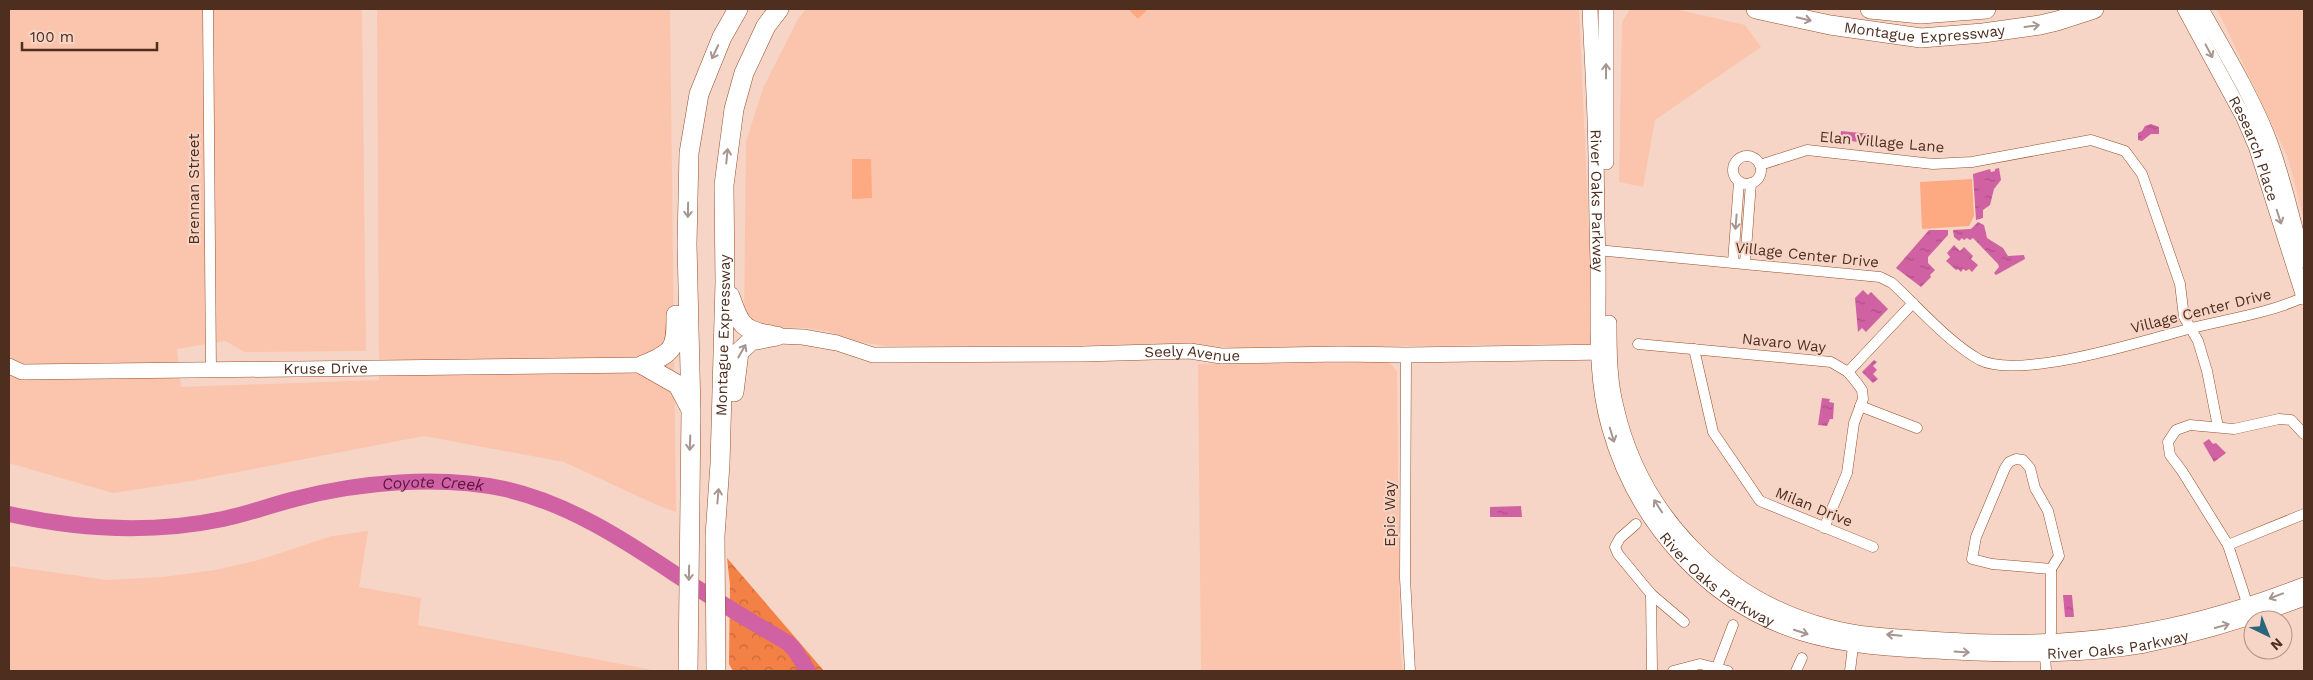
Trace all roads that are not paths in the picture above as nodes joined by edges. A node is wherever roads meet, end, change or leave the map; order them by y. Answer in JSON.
{"nodes":[{"id":1,"x":208,"y":9,"type":"edge"},
{"id":2,"x":738,"y":9,"type":"edge"},
{"id":3,"x":779,"y":9,"type":"edge"},
{"id":4,"x":1590,"y":9,"type":"edge"},
{"id":5,"x":1606,"y":9,"type":"edge"},
{"id":6,"x":1756,"y":9,"type":"edge"},
{"id":7,"x":1870,"y":9,"type":"edge"},
{"id":8,"x":1986,"y":9,"type":"edge"},
{"id":9,"x":2094,"y":9,"type":"edge"},
{"id":10,"x":2186,"y":9,"type":"edge"},
{"id":11,"x":2201,"y":9,"type":"edge"},
{"id":12,"x":1594,"y":93,"type":"junction"},
{"id":13,"x":1606,"y":162,"type":"junction"},
{"id":14,"x":1760,"y":165,"type":"junction"},
{"id":15,"x":1739,"y":182,"type":"junction"},
{"id":16,"x":1750,"y":183,"type":"junction"},
{"id":17,"x":687,"y":244,"type":"junction"},
{"id":18,"x":1602,"y":250,"type":"junction"},
{"id":19,"x":2304,"y":260,"type":"edge"},
{"id":20,"x":1732,"y":262,"type":"junction"},
{"id":21,"x":1745,"y":263,"type":"junction"},
{"id":22,"x":725,"y":282,"type":"junction"},
{"id":23,"x":2304,"y":297,"type":"edge"},
{"id":24,"x":1913,"y":303,"type":"junction"},
{"id":25,"x":2191,"y":329,"type":"junction"},
{"id":26,"x":777,"y":336,"type":"junction"},
{"id":27,"x":1638,"y":344,"type":"dead end"},
{"id":28,"x":1694,"y":349,"type":"junction"},
{"id":29,"x":1604,"y":352,"type":"junction"},
{"id":30,"x":1406,"y":356,"type":"junction"},
{"id":31,"x":643,"y":365,"type":"junction"},
{"id":32,"x":9,"y":366,"type":"edge"},
{"id":33,"x":211,"y":370,"type":"junction"},
{"id":34,"x":1848,"y":372,"type":"junction"},
{"id":35,"x":1860,"y":406,"type":"junction"},
{"id":36,"x":691,"y":412,"type":"junction"},
{"id":37,"x":2218,"y":427,"type":"junction"},
{"id":38,"x":1917,"y":428,"type":"dead end"},
{"id":39,"x":2304,"y":434,"type":"edge"},
{"id":40,"x":720,"y":464,"type":"junction"},
{"id":41,"x":2304,"y":514,"type":"edge"},
{"id":42,"x":1636,"y":524,"type":"dead end"},
{"id":43,"x":1824,"y":528,"type":"junction"},
{"id":44,"x":2228,"y":545,"type":"junction"},
{"id":45,"x":1873,"y":547,"type":"dead end"},
{"id":46,"x":2051,"y":570,"type":"junction"},
{"id":47,"x":2304,"y":585,"type":"edge"},
{"id":48,"x":1650,"y":594,"type":"junction"},
{"id":49,"x":2304,"y":598,"type":"edge"},
{"id":50,"x":2249,"y":610,"type":"edge"},
{"id":51,"x":2254,"y":610,"type":"edge"},
{"id":52,"x":2258,"y":610,"type":"edge"},
{"id":53,"x":2243,"y":614,"type":"edge"},
{"id":54,"x":1684,"y":622,"type":"dead end"},
{"id":55,"x":1733,"y":625,"type":"dead end"},
{"id":56,"x":1854,"y":638,"type":"junction"},
{"id":57,"x":2046,"y":648,"type":"junction"},
{"id":58,"x":1802,"y":658,"type":"dead end"},
{"id":59,"x":688,"y":664,"type":"edge"},
{"id":60,"x":1717,"y":667,"type":"junction"},
{"id":61,"x":716,"y":668,"type":"edge"},
{"id":62,"x":1700,"y":668,"type":"edge"},
{"id":63,"x":1410,"y":671,"type":"edge"},
{"id":64,"x":1652,"y":671,"type":"edge"},
{"id":65,"x":1673,"y":671,"type":"edge"},
{"id":66,"x":1728,"y":671,"type":"edge"},
{"id":67,"x":1796,"y":671,"type":"edge"},
{"id":68,"x":1850,"y":671,"type":"edge"},
{"id":69,"x":2046,"y":671,"type":"edge"}],
"edges":[{"from":1,"to":33,"type":"street","name":"Brennan Street"},
{"from":2,"to":17,"type":"highway","name":"Montague Expressway","one_way":true},
{"from":22,"to":3,"type":"highway","name":"Montague Expressway","one_way":true},
{"from":4,"to":12,"type":"street","name":"River Oaks Parkway"},
{"from":13,"to":5,"type":"street","name":"River Oaks Parkway","one_way":true},
{"from":6,"to":9,"type":"highway","name":"Montague Expressway","one_way":true},
{"from":7,"to":8,"type":"highway","name":"Montague Expressway"},
{"from":10,"to":23,"type":"street","name":"Research Place","one_way":true},
{"from":11,"to":19,"type":"street","name":"Research Place"},
{"from":12,"to":13,"type":"street"},
{"from":12,"to":18,"type":"street","name":"River Oaks Parkway"},
{"from":13,"to":18,"type":"street","name":"River Oaks Parkway"},
{"from":14,"to":15,"type":"street"},
{"from":14,"to":16,"type":"street"},
{"from":14,"to":25,"type":"street","name":"Elan Village Lane"},
{"from":15,"to":16,"type":"street"},
{"from":15,"to":20,"type":"street","one_way":true},
{"from":16,"to":21,"type":"street"},
{"from":17,"to":31,"type":"highway"},
{"from":17,"to":36,"type":"highway","name":"Montague Expressway"},
{"from":18,"to":20,"type":"street","name":"Village Center Drive"},
{"from":18,"to":29,"type":"street","name":"River Oaks Parkway"},
{"from":20,"to":21,"type":"street","name":"Village Center Drive"},
{"from":21,"to":24,"type":"street","name":"Village Center Drive"},
{"from":22,"to":26,"type":"highway"},
{"from":22,"to":40,"type":"highway","name":"Montague Expressway"},
{"from":23,"to":25,"type":"street","name":"Village Center Drive"},
{"from":24,"to":25,"type":"street","name":"Village Center Drive"},
{"from":24,"to":34,"type":"street"},
{"from":25,"to":37,"type":"street","name":"Elan Village Lane"},
{"from":26,"to":30,"type":"street","name":"Seely Avenue"},
{"from":40,"to":26,"type":"highway","one_way":true},
{"from":27,"to":28,"type":"street","name":"Navaro Way"},
{"from":28,"to":34,"type":"street","name":"Navaro Way"},
{"from":28,"to":43,"type":"street","name":"Milan Drive"},
{"from":29,"to":30,"type":"street","name":"Seely Avenue"},
{"from":29,"to":56,"type":"street","name":"River Oaks Parkway"},
{"from":30,"to":63,"type":"street","name":"Epic Way"},
{"from":31,"to":33,"type":"street","name":"Kruse Drive"},
{"from":31,"to":36,"type":"highway"},
{"from":32,"to":33,"type":"street","name":"Kruse Drive"},
{"from":34,"to":35,"type":"street"},
{"from":35,"to":38,"type":"street"},
{"from":35,"to":43,"type":"street"},
{"from":36,"to":59,"type":"highway","name":"Montague Expressway","one_way":true},
{"from":37,"to":39,"type":"street"},
{"from":37,"to":44,"type":"street"},
{"from":61,"to":40,"type":"highway","name":"Montague Expressway","one_way":true},
{"from":41,"to":44,"type":"street"},
{"from":42,"to":48,"type":"street"},
{"from":43,"to":45,"type":"street","name":"Milan Drive"},
{"from":44,"to":50,"type":"street"},
{"from":46,"to":46,"type":"street"},
{"from":46,"to":57,"type":"street"},
{"from":47,"to":51,"type":"street","name":"River Oaks Parkway","one_way":true},
{"from":48,"to":54,"type":"street"},
{"from":48,"to":64,"type":"street"},
{"from":49,"to":52,"type":"street","name":"River Oaks Parkway"},
{"from":53,"to":57,"type":"street","name":"River Oaks Parkway"},
{"from":55,"to":60,"type":"street"},
{"from":56,"to":57,"type":"street","name":"River Oaks Parkway"},
{"from":56,"to":68,"type":"street"},
{"from":57,"to":69,"type":"street"},
{"from":58,"to":67,"type":"street"},
{"from":60,"to":62,"type":"street"},
{"from":60,"to":66,"type":"street"},
{"from":62,"to":65,"type":"street"}]}
